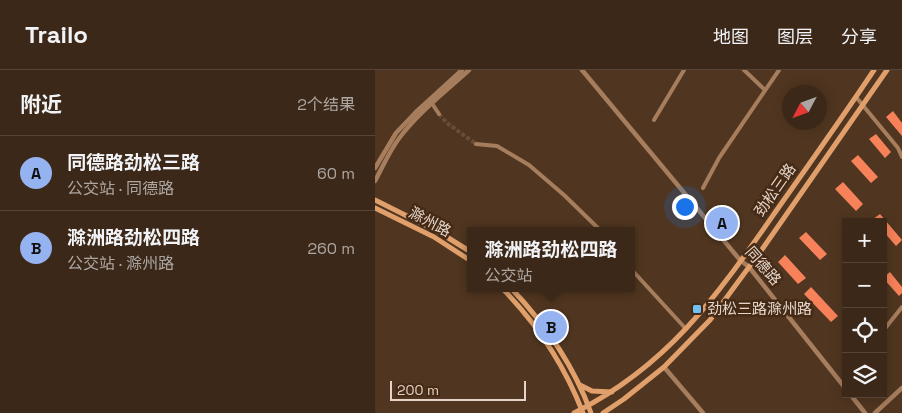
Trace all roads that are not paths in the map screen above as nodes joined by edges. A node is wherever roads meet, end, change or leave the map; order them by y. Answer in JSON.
{"nodes":[{"id":1,"x":462,"y":70,"type":"edge"},
{"id":2,"x":469,"y":70,"type":"edge"},
{"id":3,"x":583,"y":70,"type":"edge"},
{"id":4,"x":684,"y":70,"type":"edge"},
{"id":5,"x":744,"y":70,"type":"edge"},
{"id":6,"x":779,"y":70,"type":"edge"},
{"id":7,"x":874,"y":70,"type":"edge"},
{"id":8,"x":887,"y":70,"type":"edge"},
{"id":9,"x":765,"y":90,"type":"junction"},
{"id":10,"x":856,"y":97,"type":"junction"},
{"id":11,"x":431,"y":102,"type":"junction"},
{"id":12,"x":863,"y":105,"type":"junction"},
{"id":13,"x":439,"y":114,"type":"tunnel mouth"},
{"id":14,"x":654,"y":120,"type":"dead end"},
{"id":15,"x":477,"y":144,"type":"tunnel mouth"},
{"id":16,"x":902,"y":157,"type":"edge"},
{"id":17,"x":375,"y":168,"type":"edge"},
{"id":18,"x":375,"y":181,"type":"edge"},
{"id":19,"x":703,"y":188,"type":"dead end"},
{"id":20,"x":376,"y":200,"type":"edge"},
{"id":21,"x":375,"y":208,"type":"edge"},
{"id":22,"x":597,"y":227,"type":"edge"},
{"id":23,"x":467,"y":250,"type":"edge"},
{"id":24,"x":467,"y":259,"type":"edge"},
{"id":25,"x":741,"y":260,"type":"junction"},
{"id":26,"x":749,"y":267,"type":"junction"},
{"id":27,"x":635,"y":273,"type":"edge"},
{"id":28,"x":506,"y":292,"type":"edge"},
{"id":29,"x":514,"y":292,"type":"edge"},
{"id":30,"x":902,"y":307,"type":"edge"},
{"id":31,"x":887,"y":325,"type":"edge"},
{"id":32,"x":686,"y":329,"type":"junction"},
{"id":33,"x":664,"y":367,"type":"junction"},
{"id":34,"x":841,"y":382,"type":"edge"},
{"id":35,"x":579,"y":384,"type":"junction"},
{"id":36,"x":902,"y":388,"type":"edge"},
{"id":37,"x":612,"y":392,"type":"junction"},
{"id":38,"x":853,"y":398,"type":"edge"},
{"id":39,"x":617,"y":403,"type":"junction"},
{"id":40,"x":588,"y":406,"type":"junction"},
{"id":41,"x":582,"y":411,"type":"edge"},
{"id":42,"x":574,"y":413,"type":"edge"},
{"id":43,"x":591,"y":413,"type":"edge"},
{"id":44,"x":603,"y":413,"type":"edge"},
{"id":45,"x":611,"y":413,"type":"edge"},
{"id":46,"x":703,"y":413,"type":"edge"},
{"id":47,"x":865,"y":413,"type":"edge"},
{"id":48,"x":875,"y":413,"type":"edge"}],
"edges":[{"from":1,"to":11,"type":"street"},
{"from":2,"to":11,"type":"street"},
{"from":3,"to":25,"type":"street","name":"同德路"},
{"from":4,"to":14,"type":"street"},
{"from":5,"to":9,"type":"street"},
{"from":6,"to":9,"type":"street"},
{"from":7,"to":10,"type":"main road","name":"劲松三路"},
{"from":8,"to":12,"type":"main road","name":"劲松三路"},
{"from":9,"to":19,"type":"street"},
{"from":10,"to":12,"type":"street"},
{"from":10,"to":25,"type":"main road","name":"劲松三路"},
{"from":11,"to":13,"type":"street"},
{"from":11,"to":17,"type":"street"},
{"from":11,"to":18,"type":"street"},
{"from":12,"to":16,"type":"street"},
{"from":12,"to":26,"type":"main road","name":"劲松三路"},
{"from":15,"to":22,"type":"street"},
{"from":20,"to":23,"type":"main road","name":"滁州路"},
{"from":21,"to":24,"type":"main road","name":"滁州路"},
{"from":25,"to":26,"type":"street","name":"同德路"},
{"from":25,"to":32,"type":"main road","name":"劲松三路"},
{"from":26,"to":33,"type":"main road","name":"劲松三路"},
{"from":26,"to":34,"type":"street","name":"同德路"},
{"from":27,"to":32,"type":"street"},
{"from":28,"to":41,"type":"main road"},
{"from":29,"to":35,"type":"main road"},
{"from":30,"to":31,"type":"street"},
{"from":32,"to":37,"type":"main road","name":"劲松三路"},
{"from":33,"to":39,"type":"main road","name":"劲松三路"},
{"from":33,"to":46,"type":"street"},
{"from":35,"to":37,"type":"main road"},
{"from":35,"to":40,"type":"main road"},
{"from":36,"to":48,"type":"street"},
{"from":37,"to":40,"type":"main road","name":"劲松三路"},
{"from":38,"to":47,"type":"street"},
{"from":39,"to":44,"type":"main road","name":"劲松三路"},
{"from":39,"to":45,"type":"main road"},
{"from":40,"to":41,"type":"main road","name":"劲松三路"},
{"from":40,"to":43,"type":"main road"},
{"from":41,"to":42,"type":"main road","name":"劲松三路"}]}
